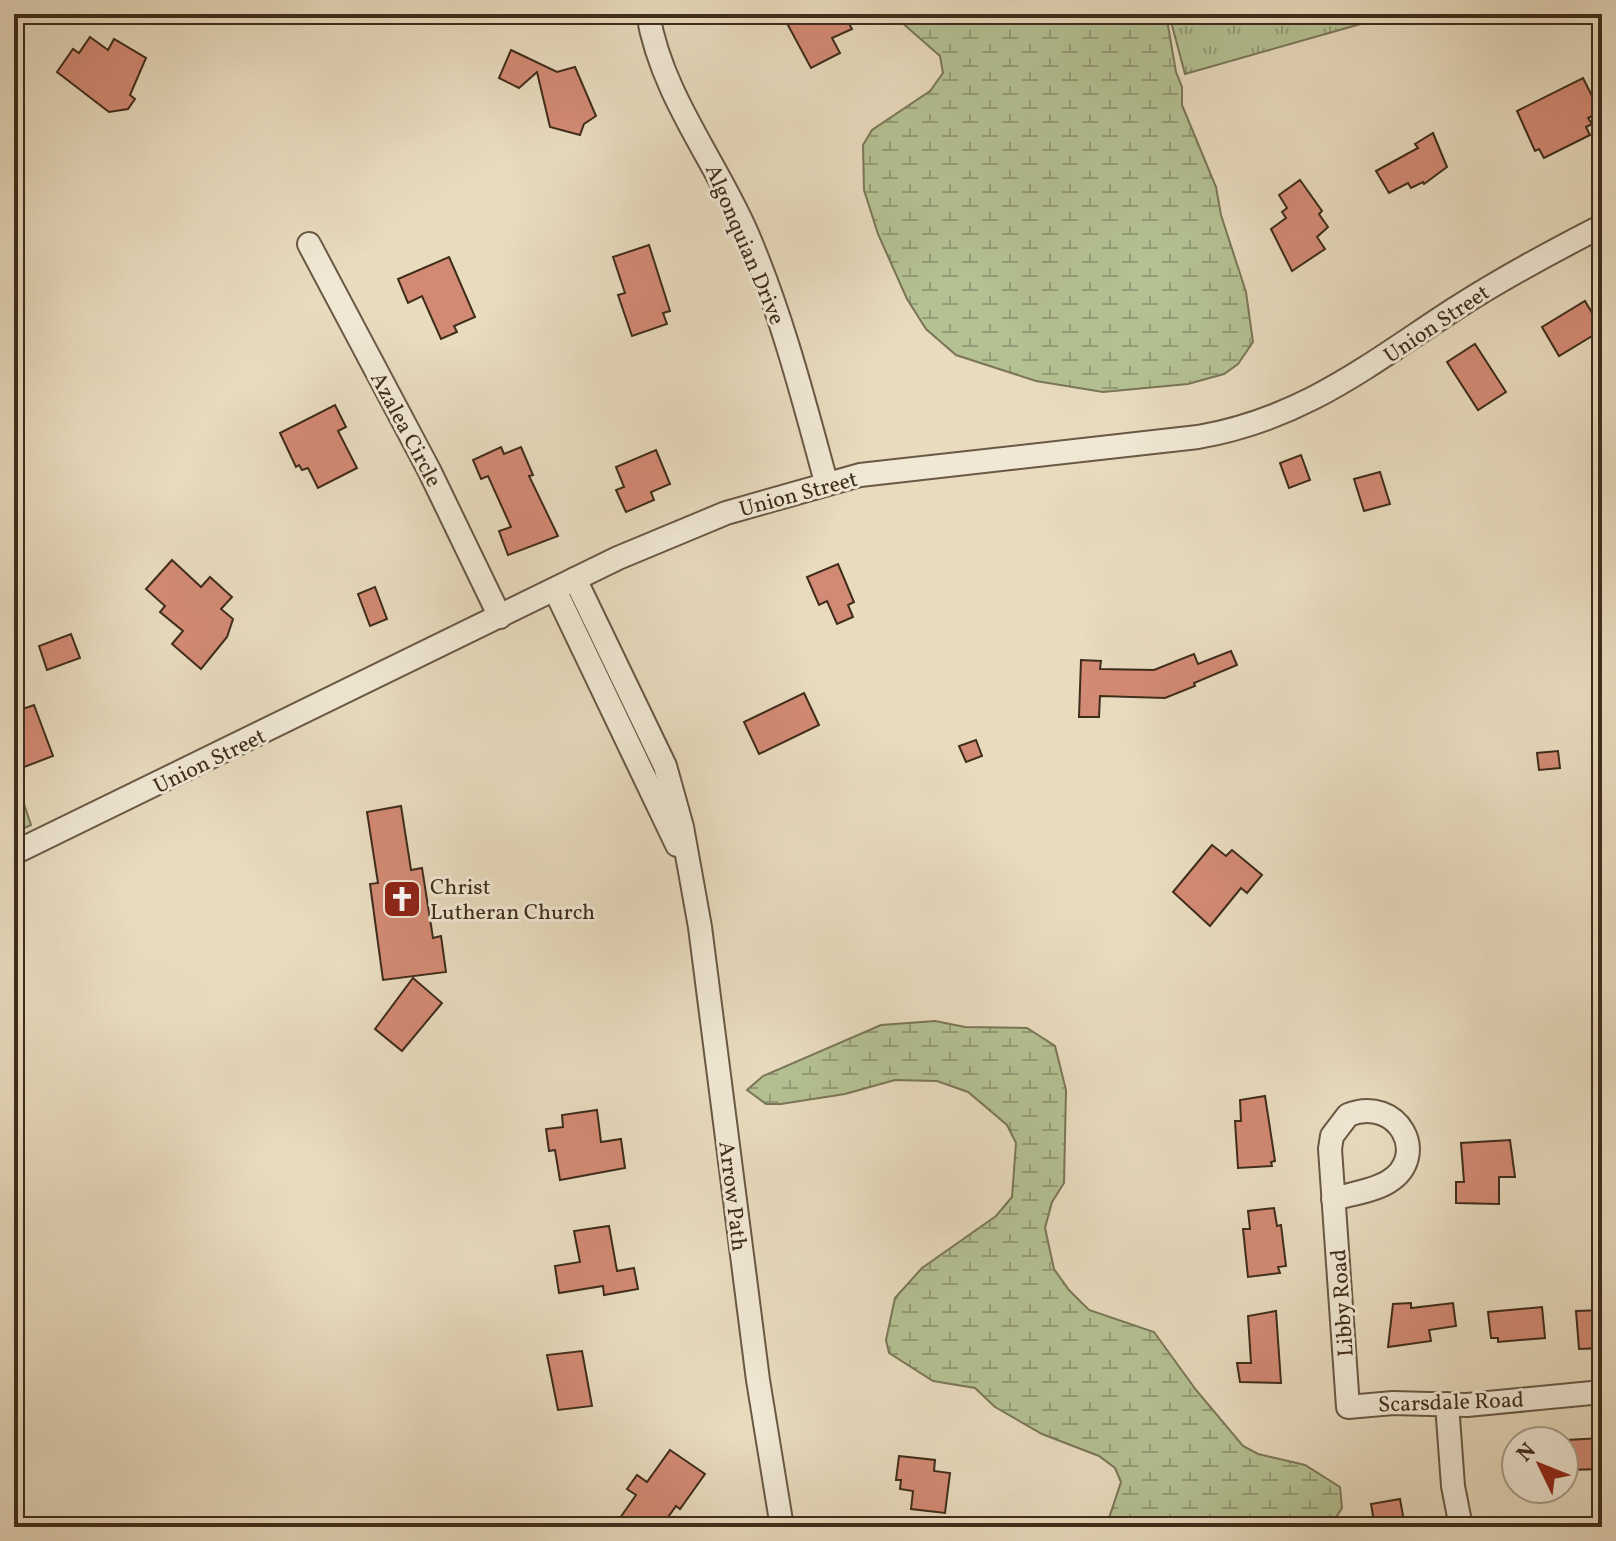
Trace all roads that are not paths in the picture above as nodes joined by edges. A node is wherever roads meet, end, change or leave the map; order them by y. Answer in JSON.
{"nodes":[{"id":1,"x":648,"y":14,"type":"edge"},
{"id":2,"x":1602,"y":226,"type":"edge"},
{"id":3,"x":309,"y":244,"type":"dead end"},
{"id":4,"x":826,"y":482,"type":"junction"},
{"id":5,"x":575,"y":579,"type":"junction"},
{"id":6,"x":555,"y":590,"type":"junction"},
{"id":7,"x":500,"y":617,"type":"junction"},
{"id":8,"x":14,"y":853,"type":"edge"},
{"id":9,"x":687,"y":866,"type":"junction"},
{"id":10,"x":1333,"y":1199,"type":"dead end"},
{"id":11,"x":1602,"y":1392,"type":"edge"},
{"id":12,"x":1447,"y":1404,"type":"junction"},
{"id":13,"x":1348,"y":1407,"type":"joint"},
{"id":14,"x":782,"y":1527,"type":"edge"},
{"id":15,"x":1461,"y":1527,"type":"edge"}],
"edges":[{"from":1,"to":4,"type":"street","name":"Algonquian Drive"},
{"from":2,"to":4,"type":"street","name":"Union Street"},
{"from":3,"to":7,"type":"street","name":"Azalea Circle"},
{"from":4,"to":5,"type":"street","name":"Union Street"},
{"from":5,"to":6,"type":"street","name":"Union Street"},
{"from":5,"to":9,"type":"street","name":"Arrow Path"},
{"from":6,"to":7,"type":"street","name":"Union Street"},
{"from":6,"to":9,"type":"street","name":"Arrow Path"},
{"from":7,"to":8,"type":"street","name":"Union Street"},
{"from":9,"to":14,"type":"street","name":"Arrow Path"},
{"from":10,"to":13,"type":"street","name":"Libby Road"},
{"from":11,"to":12,"type":"street","name":"Scarsdale Road"},
{"from":12,"to":13,"type":"street","name":"Scarsdale Road"},
{"from":12,"to":15,"type":"street"}]}
